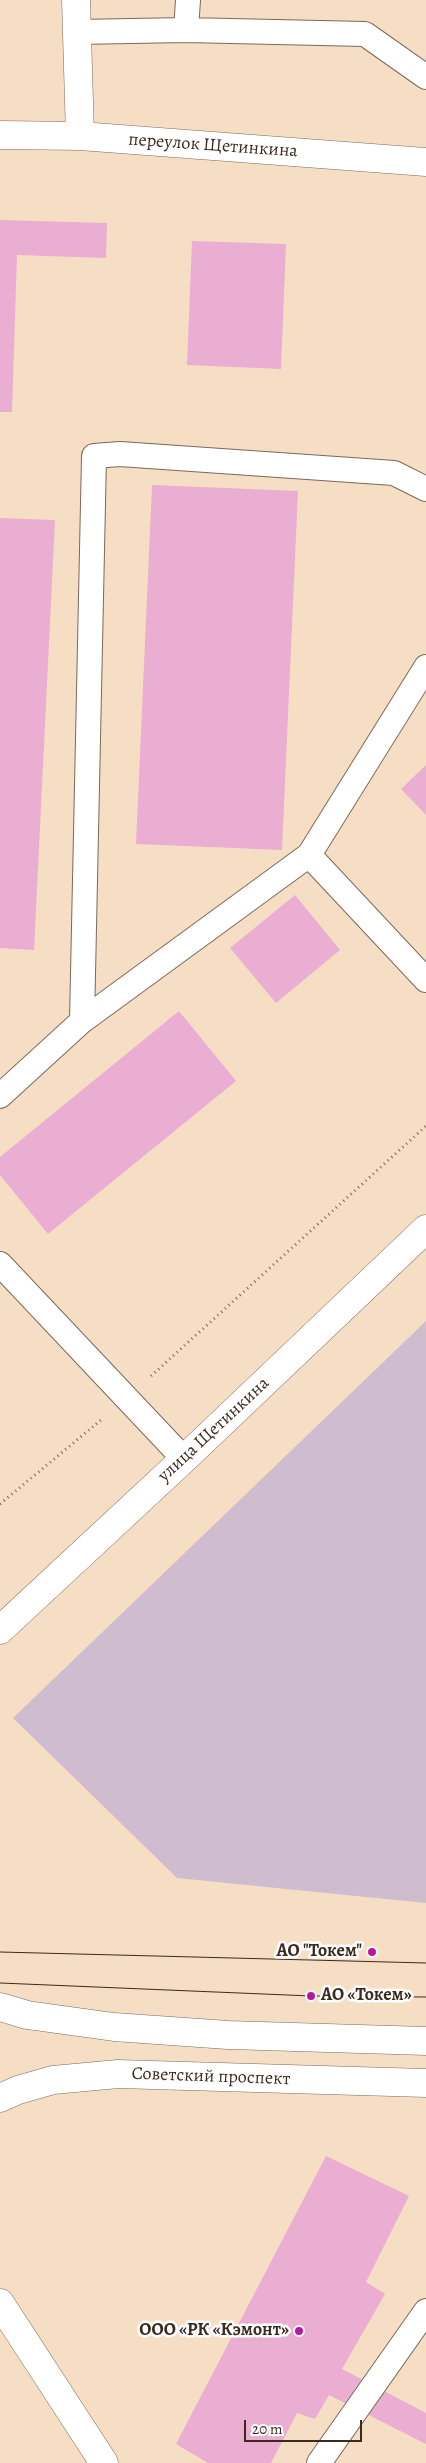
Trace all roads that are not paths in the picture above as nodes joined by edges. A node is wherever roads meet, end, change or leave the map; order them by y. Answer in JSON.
{"nodes":[{"id":1,"x":76,"y":0,"type":"edge"},
{"id":2,"x":188,"y":0,"type":"edge"},
{"id":3,"x":186,"y":30,"type":"junction"},
{"id":4,"x":76,"y":32,"type":"junction"},
{"id":5,"x":426,"y":77,"type":"edge"},
{"id":6,"x":0,"y":135,"type":"edge"},
{"id":7,"x":80,"y":136,"type":"junction"},
{"id":8,"x":426,"y":162,"type":"edge"},
{"id":9,"x":426,"y":489,"type":"edge"},
{"id":10,"x":426,"y":667,"type":"edge"},
{"id":11,"x":310,"y":855,"type":"junction"},
{"id":12,"x":426,"y":980,"type":"edge"},
{"id":13,"x":82,"y":1021,"type":"junction"},
{"id":14,"x":0,"y":1096,"type":"edge"},
{"id":15,"x":426,"y":1229,"type":"edge"},
{"id":16,"x":0,"y":1264,"type":"edge"},
{"id":17,"x":184,"y":1459,"type":"junction"},
{"id":18,"x":0,"y":1630,"type":"edge"},
{"id":19,"x":0,"y":2007,"type":"edge"},
{"id":20,"x":426,"y":2040,"type":"edge"},
{"id":21,"x":426,"y":2083,"type":"edge"},
{"id":22,"x":0,"y":2098,"type":"edge"},
{"id":23,"x":0,"y":2302,"type":"edge"},
{"id":24,"x":425,"y":2316,"type":"edge"},
{"id":25,"x":104,"y":2463,"type":"edge"},
{"id":26,"x":319,"y":2463,"type":"edge"}],
"edges":[{"from":1,"to":4,"type":"street"},
{"from":2,"to":3,"type":"lane"},
{"from":3,"to":4,"type":"lane"},
{"from":3,"to":5,"type":"lane"},
{"from":4,"to":7,"type":"street"},
{"from":6,"to":7,"type":"street","name":"переулок Щетинкина"},
{"from":7,"to":8,"type":"street","name":"переулок Щетинкина"},
{"from":9,"to":13,"type":"lane"},
{"from":10,"to":11,"type":"lane"},
{"from":11,"to":12,"type":"lane"},
{"from":11,"to":13,"type":"lane"},
{"from":13,"to":14,"type":"lane"},
{"from":15,"to":17,"type":"street","name":"улица Щетинкина"},
{"from":16,"to":17,"type":"lane"},
{"from":17,"to":18,"type":"street","name":"улица Щетинкина"},
{"from":19,"to":20,"type":"street"},
{"from":21,"to":22,"type":"street","name":"Советский проспект"},
{"from":23,"to":25,"type":"street"},
{"from":24,"to":26,"type":"lane"}]}
